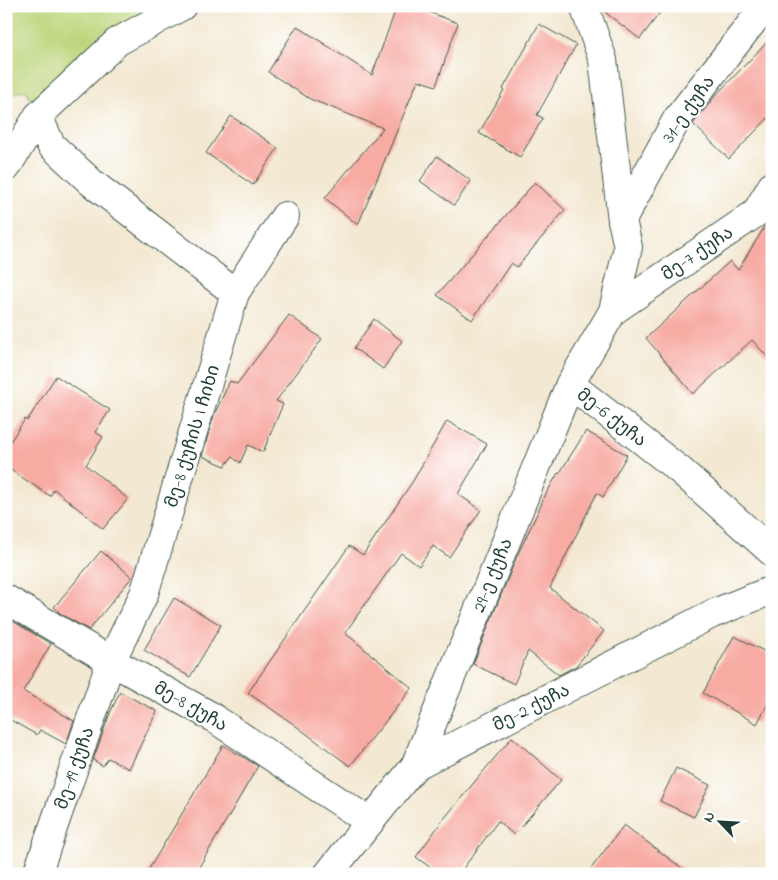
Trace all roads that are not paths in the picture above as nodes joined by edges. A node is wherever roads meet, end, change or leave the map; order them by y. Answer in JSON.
{"nodes":[{"id":1,"x":182,"y":6,"type":"edge"},
{"id":2,"x":584,"y":6,"type":"edge"},
{"id":3,"x":766,"y":6,"type":"edge"},
{"id":4,"x":38,"y":116,"type":"junction"},
{"id":5,"x":6,"y":168,"type":"edge"},
{"id":6,"x":772,"y":186,"type":"edge"},
{"id":7,"x":285,"y":216,"type":"dead end"},
{"id":8,"x":622,"y":220,"type":"junction"},
{"id":9,"x":236,"y":293,"type":"junction"},
{"id":10,"x":613,"y":311,"type":"junction"},
{"id":11,"x":570,"y":384,"type":"junction"},
{"id":12,"x":772,"y":552,"type":"edge"},
{"id":13,"x":772,"y":590,"type":"edge"},
{"id":14,"x":6,"y":599,"type":"edge"},
{"id":15,"x":111,"y":661,"type":"junction"},
{"id":16,"x":415,"y":766,"type":"junction"},
{"id":17,"x":370,"y":822,"type":"junction"},
{"id":18,"x":36,"y":874,"type":"edge"},
{"id":19,"x":328,"y":874,"type":"edge"}],
"edges":[{"from":1,"to":4,"type":"street"},
{"from":2,"to":8,"type":"street","name":"მე-6 ქუჩა"},
{"from":3,"to":8,"type":"street","name":"31-ე ქუჩა"},
{"from":4,"to":5,"type":"street"},
{"from":4,"to":9,"type":"street"},
{"from":6,"to":10,"type":"street","name":"მე-7 ქუჩა"},
{"from":7,"to":9,"type":"street","name":"მე-8 ქუჩის I ჩიხი"},
{"from":8,"to":10,"type":"street","name":"მე-6 ქუჩა"},
{"from":9,"to":15,"type":"street","name":"მე-8 ქუჩის I ჩიხი"},
{"from":10,"to":11,"type":"street","name":"მე-6 ქუჩა"},
{"from":11,"to":12,"type":"street","name":"მე-6 ქუჩა"},
{"from":11,"to":16,"type":"street","name":"29-ე ქუჩა"},
{"from":13,"to":16,"type":"street","name":"მე-2 ქუჩა"},
{"from":14,"to":15,"type":"street","name":"მე-8 ქუჩა"},
{"from":15,"to":17,"type":"street","name":"მე-8 ქუჩა"},
{"from":15,"to":18,"type":"street","name":"მე-19 ქუჩა"},
{"from":16,"to":17,"type":"street","name":"მე-2 ქუჩა"},
{"from":17,"to":19,"type":"street","name":"მე-2 ქუჩა"}]}
